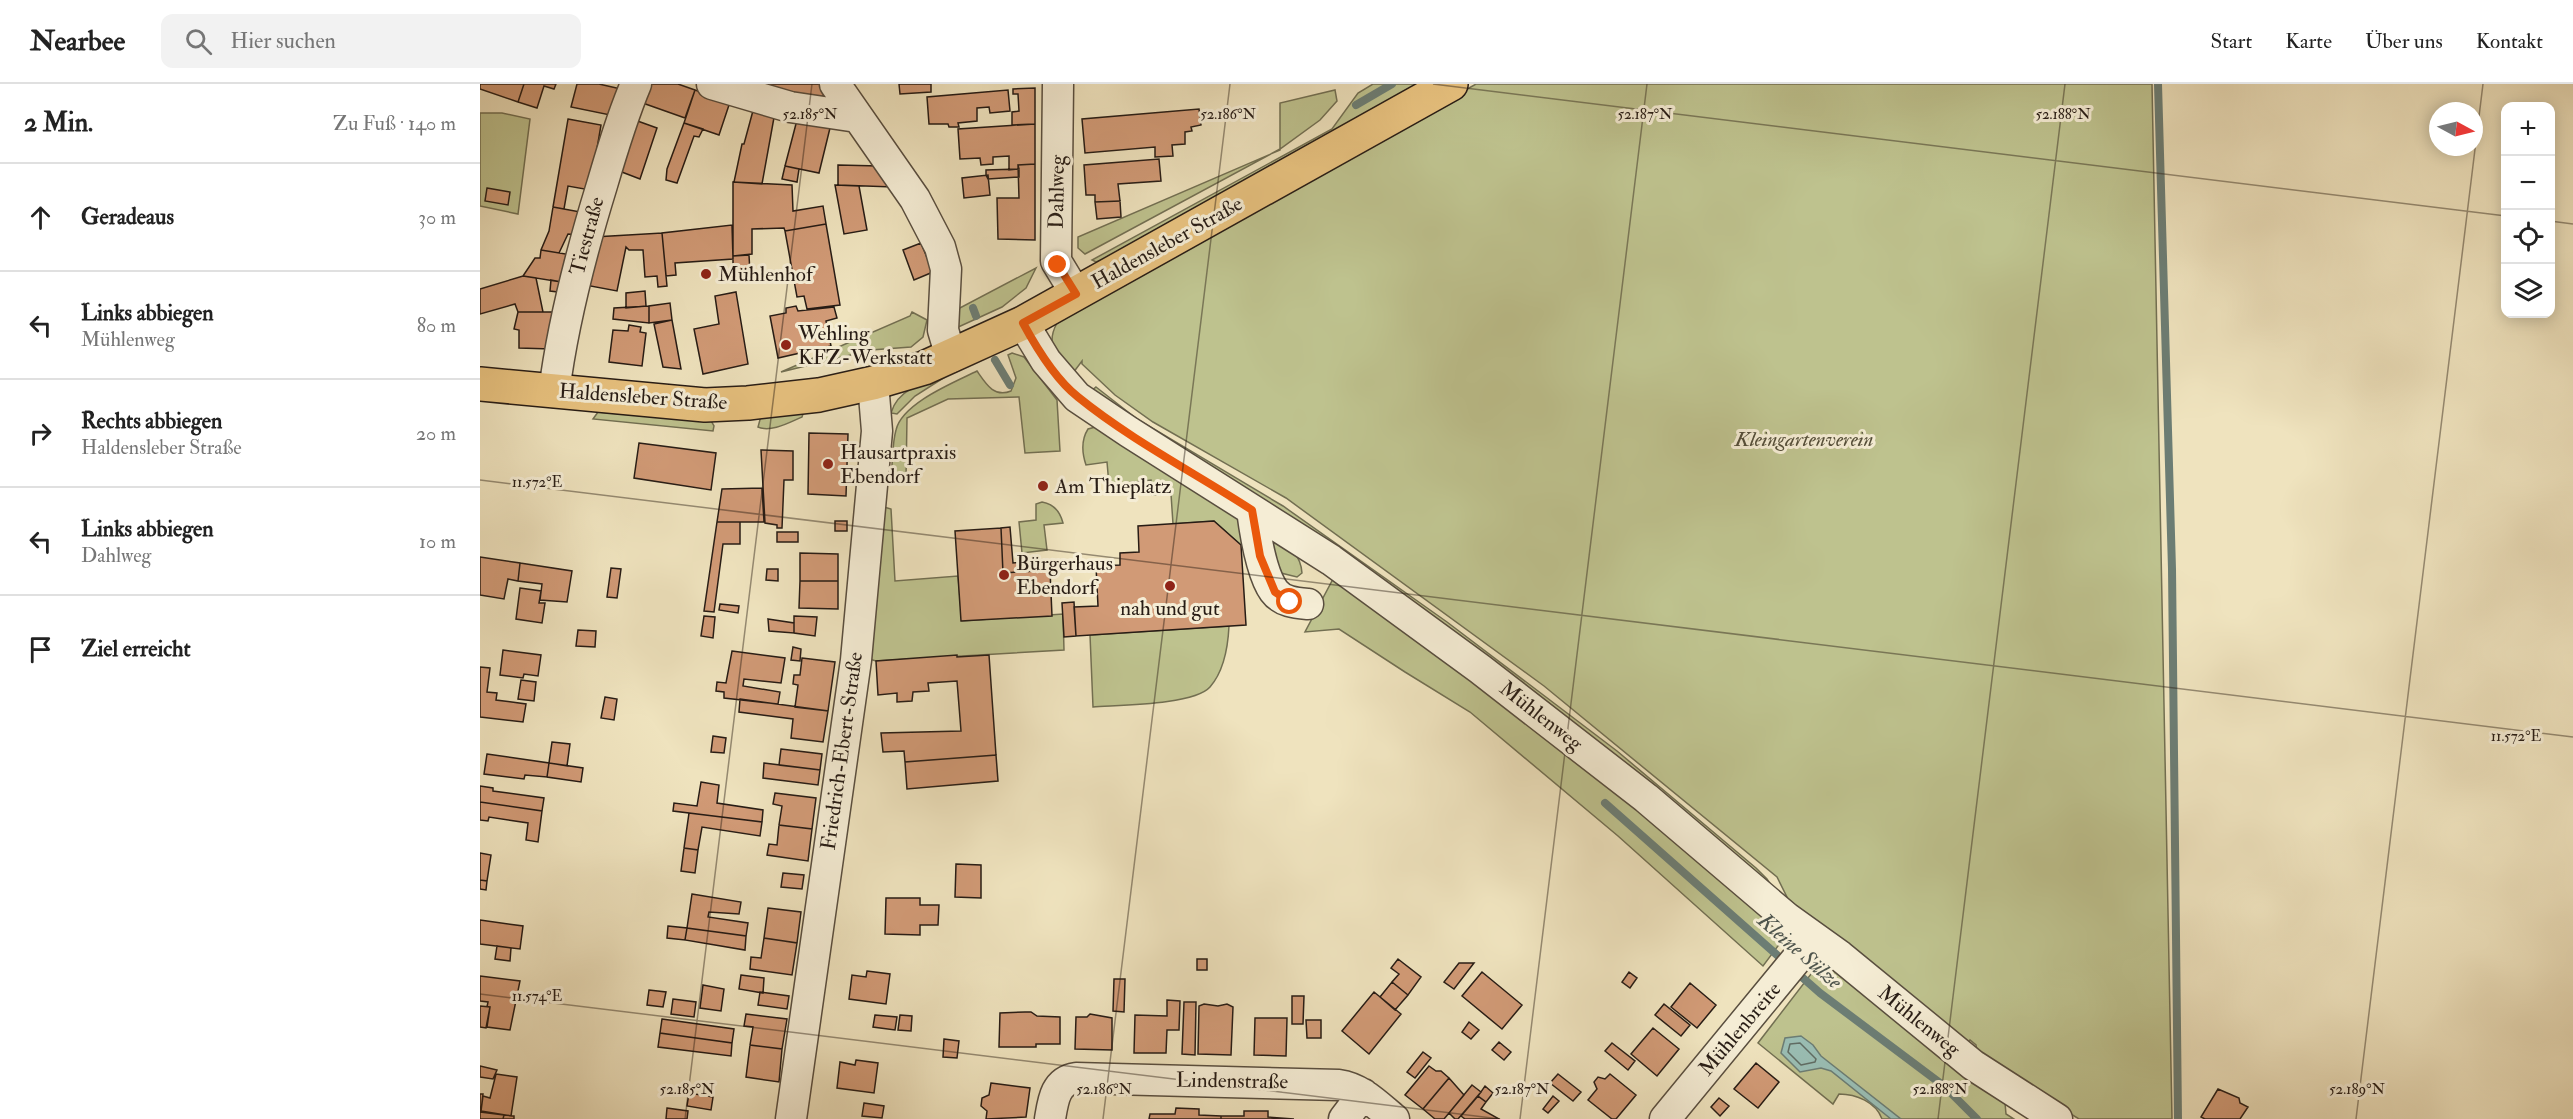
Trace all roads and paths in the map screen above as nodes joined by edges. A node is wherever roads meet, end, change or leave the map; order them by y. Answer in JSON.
{"nodes":[{"id":1,"x":636,"y":84,"type":"edge"},
{"id":2,"x":712,"y":84,"type":"edge"},
{"id":3,"x":835,"y":84,"type":"edge"},
{"id":4,"x":1058,"y":84,"type":"edge"},
{"id":5,"x":1451,"y":84,"type":"edge"},
{"id":6,"x":857,"y":117,"type":"junction"},
{"id":7,"x":1076,"y":294,"type":"junction"},
{"id":8,"x":1014,"y":328,"type":"junction"},
{"id":9,"x":959,"y":353,"type":"junction"},
{"id":10,"x":873,"y":383,"type":"junction"},
{"id":11,"x":480,"y":384,"type":"edge"},
{"id":12,"x":554,"y":392,"type":"junction"},
{"id":13,"x":1252,"y":510,"type":"junction"},
{"id":14,"x":1308,"y":604,"type":"dead end"},
{"id":15,"x":1799,"y":957,"type":"junction"},
{"id":16,"x":1363,"y":1094,"type":"junction"},
{"id":17,"x":791,"y":1119,"type":"edge"},
{"id":18,"x":1050,"y":1119,"type":"edge"},
{"id":19,"x":1344,"y":1119,"type":"edge"},
{"id":20,"x":1394,"y":1119,"type":"edge"},
{"id":21,"x":1665,"y":1119,"type":"edge"},
{"id":22,"x":2057,"y":1119,"type":"edge"}],
"edges":[{"from":1,"to":12,"type":"street","name":"Tiestraße"},
{"from":2,"to":6,"type":"street"},
{"from":3,"to":6,"type":"street"},
{"from":4,"to":7,"type":"street","name":"Dahlweg"},
{"from":5,"to":7,"type":"main road","name":"Haldensleber Straße"},
{"from":6,"to":9,"type":"street"},
{"from":7,"to":8,"type":"main road","name":"Haldensleber Straße"},
{"from":8,"to":9,"type":"main road","name":"Haldensleber Straße"},
{"from":8,"to":13,"type":"street","name":"Mühlenweg"},
{"from":9,"to":10,"type":"main road","name":"Haldensleber Straße"},
{"from":10,"to":12,"type":"main road","name":"Haldensleber Straße"},
{"from":10,"to":17,"type":"street","name":"Friedrich-Ebert-Straße"},
{"from":11,"to":12,"type":"main road","name":"Haldensleber Straße"},
{"from":13,"to":14,"type":"street"},
{"from":13,"to":15,"type":"street","name":"Mühlenweg"},
{"from":15,"to":21,"type":"street","name":"Mühlenbreite"},
{"from":15,"to":22,"type":"street","name":"Mühlenweg"},
{"from":16,"to":18,"type":"street","name":"Lindenstraße"},
{"from":16,"to":19,"type":"street"},
{"from":16,"to":20,"type":"street","name":"Lindenstraße"}]}
